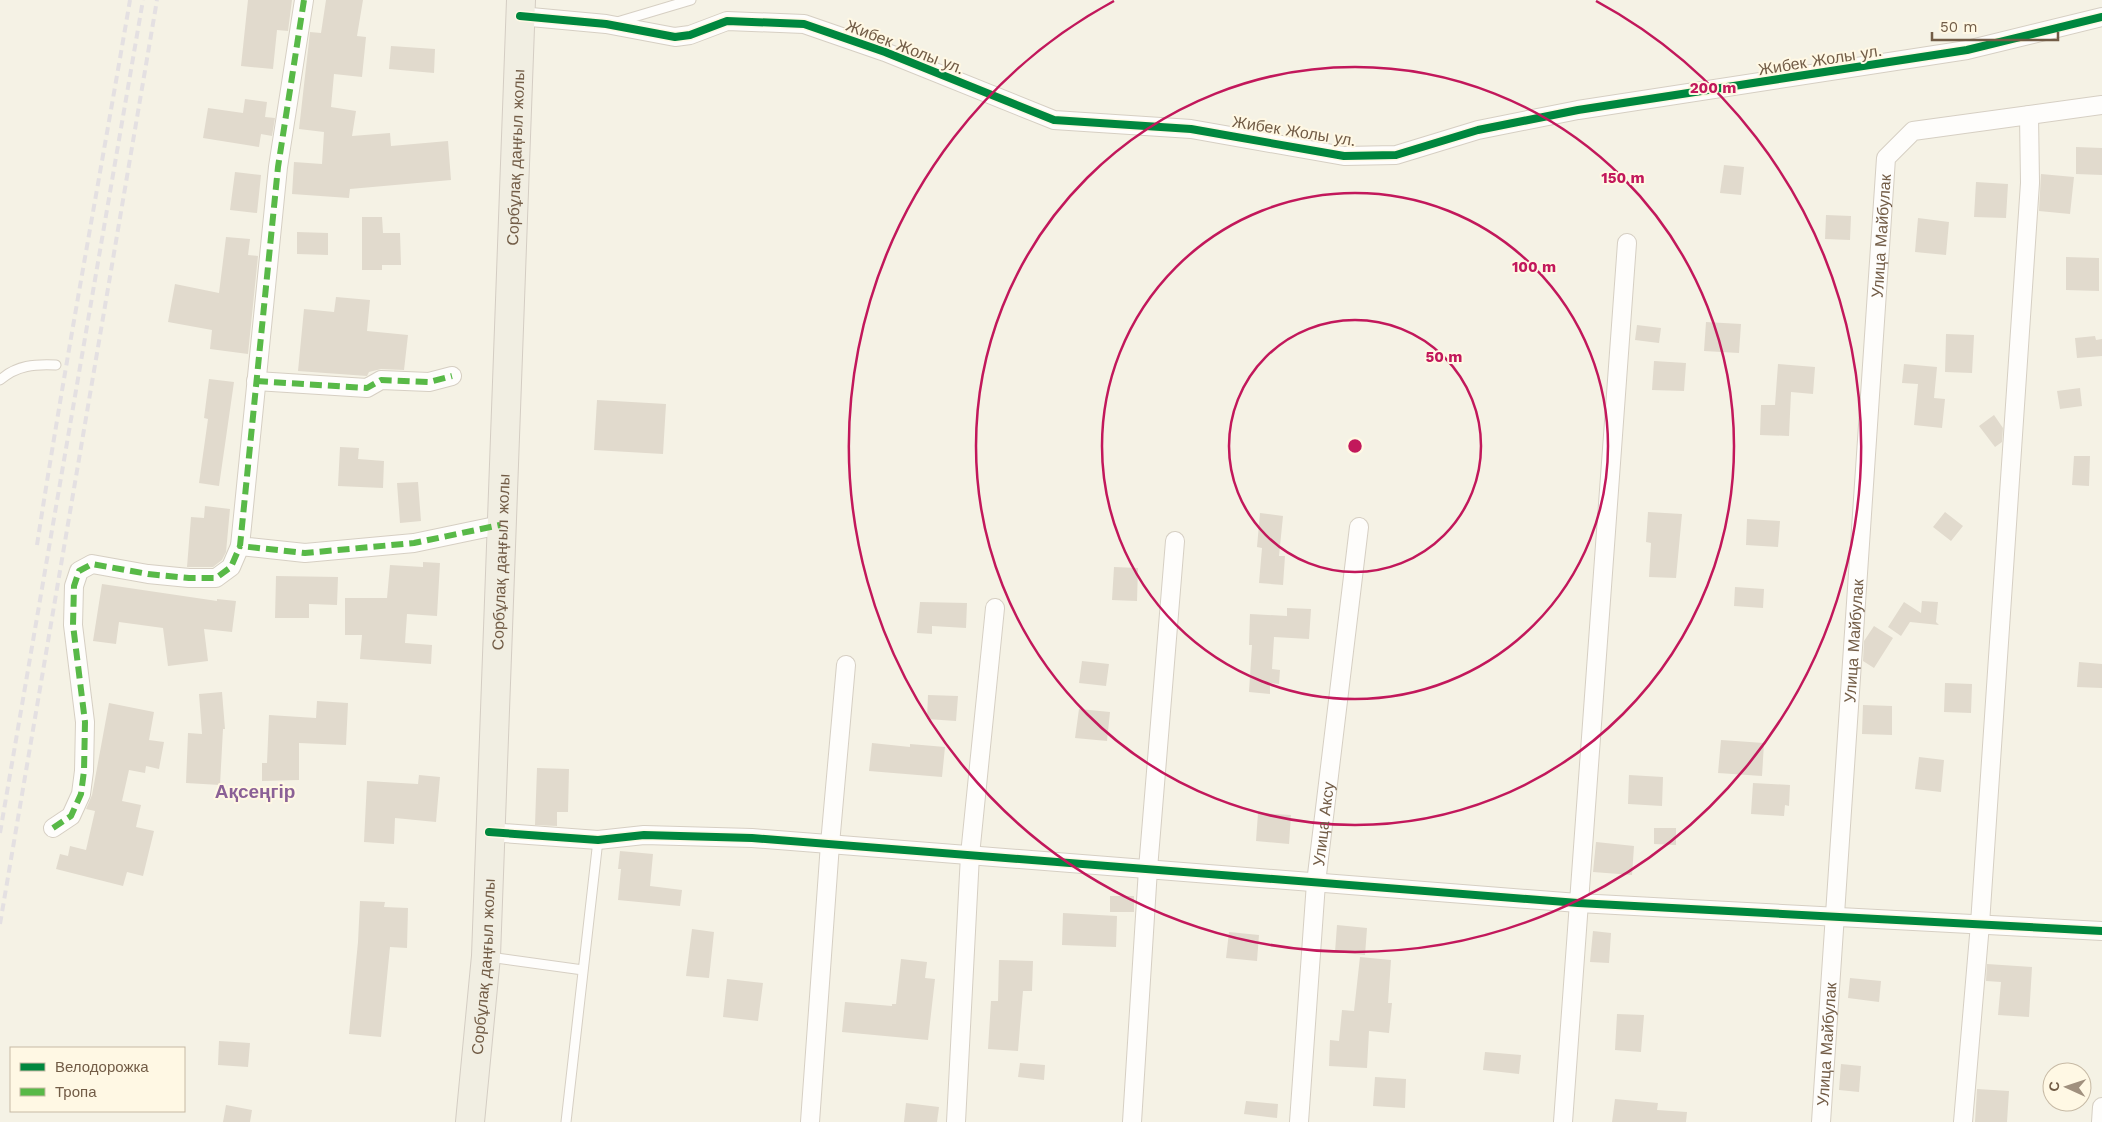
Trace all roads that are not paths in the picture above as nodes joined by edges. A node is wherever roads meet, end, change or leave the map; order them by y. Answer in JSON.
{"nodes":[{"id":1,"x":304,"y":0,"type":"edge"},
{"id":2,"x":691,"y":0,"type":"edge"},
{"id":3,"x":520,"y":8,"type":"edge"},
{"id":4,"x":2102,"y":17,"type":"edge"},
{"id":5,"x":606,"y":24,"type":"junction"},
{"id":6,"x":2102,"y":106,"type":"edge"},
{"id":7,"x":2029,"y":115,"type":"junction"},
{"id":8,"x":1628,"y":243,"type":"dead end"},
{"id":9,"x":56,"y":365,"type":"dead end"},
{"id":10,"x":452,"y":376,"type":"dead end"},
{"id":11,"x":0,"y":380,"type":"edge"},
{"id":12,"x":256,"y":381,"type":"junction"},
{"id":13,"x":500,"y":525,"type":"junction"},
{"id":14,"x":1358,"y":527,"type":"dead end"},
{"id":15,"x":1175,"y":542,"type":"dead end"},
{"id":16,"x":240,"y":546,"type":"junction"},
{"id":17,"x":995,"y":608,"type":"dead end"},
{"id":18,"x":846,"y":665,"type":"dead end"},
{"id":19,"x":53,"y":828,"type":"dead end"},
{"id":20,"x":489,"y":832,"type":"junction"},
{"id":21,"x":598,"y":840,"type":"junction"},
{"id":22,"x":830,"y":844,"type":"junction"},
{"id":23,"x":970,"y":855,"type":"junction"},
{"id":24,"x":1148,"y":869,"type":"junction"},
{"id":25,"x":1316,"y":883,"type":"junction"},
{"id":26,"x":1578,"y":903,"type":"junction"},
{"id":27,"x":1834,"y":917,"type":"junction"},
{"id":28,"x":1980,"y":924,"type":"junction"},
{"id":29,"x":2102,"y":931,"type":"edge"},
{"id":30,"x":486,"y":956,"type":"junction"},
{"id":31,"x":583,"y":970,"type":"junction"},
{"id":32,"x":2102,"y":1107,"type":"edge"},
{"id":33,"x":470,"y":1122,"type":"edge"},
{"id":34,"x":566,"y":1122,"type":"edge"},
{"id":35,"x":810,"y":1122,"type":"edge"},
{"id":36,"x":956,"y":1122,"type":"edge"},
{"id":37,"x":1132,"y":1122,"type":"edge"},
{"id":38,"x":1300,"y":1122,"type":"edge"},
{"id":39,"x":1563,"y":1122,"type":"edge"},
{"id":40,"x":1821,"y":1122,"type":"edge"},
{"id":41,"x":1963,"y":1122,"type":"edge"},
{"id":42,"x":2101,"y":1122,"type":"edge"}],
"edges":[{"from":1,"to":12,"type":"street"},
{"from":2,"to":5,"type":"lane"},
{"from":3,"to":5,"type":"street","name":"Жибек Жолы ул."},
{"from":3,"to":13,"type":"main road","name":"Сорбұлақ даңғыл жолы"},
{"from":4,"to":5,"type":"street","name":"Жибек Жолы ул."},
{"from":6,"to":7,"type":"street"},
{"from":7,"to":27,"type":"street","name":"Улица Майбулак"},
{"from":7,"to":28,"type":"street"},
{"from":8,"to":26,"type":"street"},
{"from":9,"to":11,"type":"lane"},
{"from":10,"to":12,"type":"street"},
{"from":12,"to":16,"type":"street"},
{"from":13,"to":16,"type":"street"},
{"from":13,"to":20,"type":"main road","name":"Сорбұлақ даңғыл жолы"},
{"from":14,"to":25,"type":"street","name":"Улица Аксу"},
{"from":15,"to":24,"type":"street"},
{"from":16,"to":19,"type":"street"},
{"from":17,"to":23,"type":"street"},
{"from":18,"to":22,"type":"street"},
{"from":20,"to":21,"type":"street"},
{"from":20,"to":30,"type":"main road","name":"Сорбұлақ даңғыл жолы"},
{"from":21,"to":22,"type":"street"},
{"from":21,"to":31,"type":"lane"},
{"from":22,"to":23,"type":"street"},
{"from":22,"to":35,"type":"street"},
{"from":23,"to":24,"type":"street"},
{"from":23,"to":36,"type":"street"},
{"from":24,"to":25,"type":"street"},
{"from":24,"to":37,"type":"street"},
{"from":25,"to":26,"type":"street"},
{"from":25,"to":38,"type":"street","name":"Улица Аксу"},
{"from":26,"to":27,"type":"street"},
{"from":26,"to":39,"type":"street"},
{"from":27,"to":28,"type":"street"},
{"from":27,"to":40,"type":"street","name":"Улица Майбулак"},
{"from":28,"to":29,"type":"street"},
{"from":28,"to":41,"type":"street"},
{"from":30,"to":31,"type":"lane"},
{"from":30,"to":33,"type":"main road","name":"Сорбұлақ даңғыл жолы"},
{"from":31,"to":34,"type":"lane"},
{"from":32,"to":42,"type":"street"}]}
